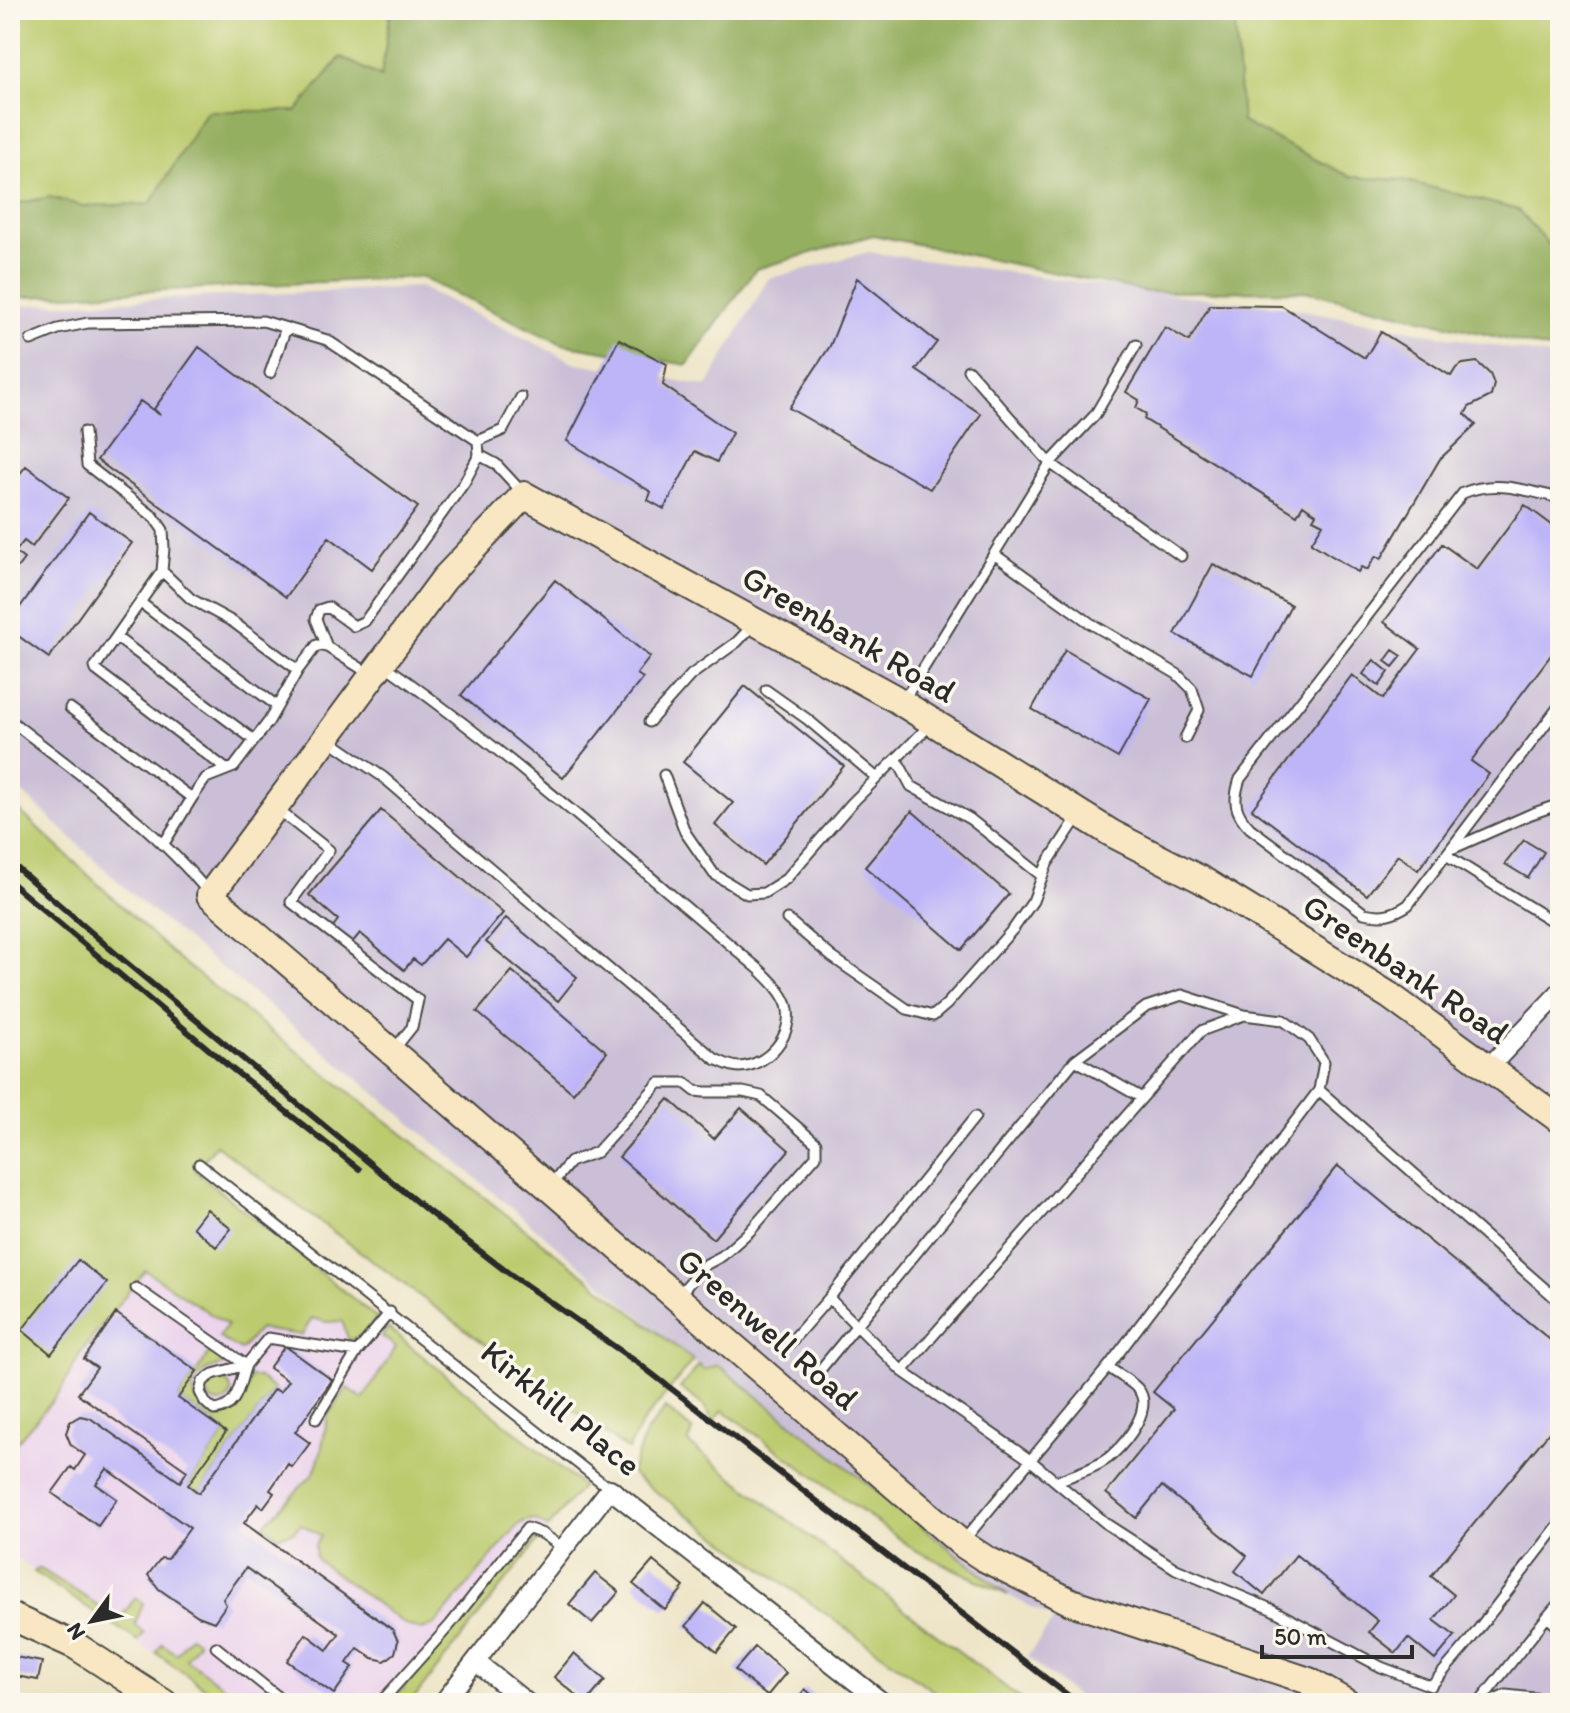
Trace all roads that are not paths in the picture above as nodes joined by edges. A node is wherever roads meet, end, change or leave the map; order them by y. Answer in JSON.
{"nodes":[{"id":1,"x":286,"y":328,"type":"junction"},
{"id":2,"x":31,"y":340,"type":"dead end"},
{"id":3,"x":1136,"y":345,"type":"dead end"},
{"id":4,"x":968,"y":370,"type":"dead end"},
{"id":5,"x":270,"y":373,"type":"dead end"},
{"id":6,"x":521,"y":397,"type":"dead end"},
{"id":7,"x":84,"y":432,"type":"dead end"},
{"id":8,"x":478,"y":441,"type":"junction"},
{"id":9,"x":479,"y":455,"type":"junction"},
{"id":10,"x":1050,"y":463,"type":"junction"},
{"id":11,"x":524,"y":495,"type":"junction"},
{"id":12,"x":1560,"y":498,"type":"edge"},
{"id":13,"x":994,"y":554,"type":"junction"},
{"id":14,"x":1181,"y":556,"type":"dead end"},
{"id":15,"x":162,"y":571,"type":"junction"},
{"id":16,"x":141,"y":603,"type":"junction"},
{"id":17,"x":756,"y":622,"type":"junction"},
{"id":18,"x":116,"y":637,"type":"junction"},
{"id":19,"x":327,"y":647,"type":"junction"},
{"id":20,"x":298,"y":670,"type":"junction"},
{"id":21,"x":377,"y":670,"type":"junction"},
{"id":22,"x":766,"y":690,"type":"dead end"},
{"id":23,"x":902,"y":703,"type":"junction"},
{"id":24,"x":1560,"y":705,"type":"edge"},
{"id":25,"x":277,"y":706,"type":"junction"},
{"id":26,"x":70,"y":708,"type":"dead end"},
{"id":27,"x":10,"y":720,"type":"edge"},
{"id":28,"x":649,"y":722,"type":"dead end"},
{"id":29,"x":933,"y":722,"type":"junction"},
{"id":30,"x":1185,"y":738,"type":"dead end"},
{"id":31,"x":326,"y":739,"type":"junction"},
{"id":32,"x":254,"y":740,"type":"junction"},
{"id":33,"x":897,"y":760,"type":"junction"},
{"id":34,"x":226,"y":769,"type":"junction"},
{"id":35,"x":664,"y":775,"type":"dead end"},
{"id":36,"x":877,"y":778,"type":"junction"},
{"id":37,"x":192,"y":798,"type":"junction"},
{"id":38,"x":1560,"y":804,"type":"edge"},
{"id":39,"x":275,"y":808,"type":"junction"},
{"id":40,"x":1080,"y":813,"type":"junction"},
{"id":41,"x":163,"y":845,"type":"junction"},
{"id":42,"x":1448,"y":852,"type":"junction"},
{"id":43,"x":1042,"y":876,"type":"junction"},
{"id":44,"x":210,"y":895,"type":"junction"},
{"id":45,"x":787,"y":919,"type":"dead end"},
{"id":46,"x":1560,"y":926,"type":"edge"},
{"id":47,"x":1560,"y":992,"type":"edge"},
{"id":48,"x":1244,"y":1015,"type":"junction"},
{"id":49,"x":392,"y":1052,"type":"junction"},
{"id":50,"x":1075,"y":1060,"type":"junction"},
{"id":51,"x":1490,"y":1066,"type":"junction"},
{"id":52,"x":1319,"y":1090,"type":"junction"},
{"id":53,"x":1142,"y":1098,"type":"junction"},
{"id":54,"x":975,"y":1117,"type":"dead end"},
{"id":55,"x":1560,"y":1120,"type":"edge"},
{"id":56,"x":199,"y":1164,"type":"dead end"},
{"id":57,"x":549,"y":1187,"type":"junction"},
{"id":58,"x":136,"y":1288,"type":"dead end"},
{"id":59,"x":676,"y":1297,"type":"junction"},
{"id":60,"x":829,"y":1298,"type":"junction"},
{"id":61,"x":1560,"y":1302,"type":"edge"},
{"id":62,"x":390,"y":1312,"type":"junction"},
{"id":63,"x":856,"y":1324,"type":"junction"},
{"id":64,"x":789,"y":1344,"type":"dead end"},
{"id":65,"x":357,"y":1352,"type":"junction"},
{"id":66,"x":246,"y":1365,"type":"junction"},
{"id":67,"x":1108,"y":1367,"type":"junction"},
{"id":68,"x":820,"y":1370,"type":"dead end"},
{"id":69,"x":902,"y":1371,"type":"junction"},
{"id":70,"x":316,"y":1419,"type":"dead end"},
{"id":71,"x":1030,"y":1460,"type":"junction"},
{"id":72,"x":1057,"y":1481,"type":"junction"},
{"id":73,"x":610,"y":1489,"type":"junction"},
{"id":74,"x":1560,"y":1523,"type":"edge"},
{"id":75,"x":961,"y":1543,"type":"junction"},
{"id":76,"x":565,"y":1549,"type":"junction"},
{"id":77,"x":1560,"y":1602,"type":"edge"},
{"id":78,"x":10,"y":1616,"type":"edge"},
{"id":79,"x":1547,"y":1617,"type":"junction"},
{"id":80,"x":1560,"y":1628,"type":"edge"},
{"id":81,"x":216,"y":1647,"type":"dead end"},
{"id":82,"x":476,"y":1662,"type":"junction"},
{"id":83,"x":1307,"y":1692,"type":"edge"},
{"id":84,"x":148,"y":1700,"type":"edge"},
{"id":85,"x":286,"y":1703,"type":"edge"},
{"id":86,"x":380,"y":1703,"type":"edge"},
{"id":87,"x":443,"y":1703,"type":"edge"},
{"id":88,"x":527,"y":1703,"type":"edge"},
{"id":89,"x":883,"y":1703,"type":"edge"},
{"id":90,"x":1347,"y":1703,"type":"edge"},
{"id":91,"x":1479,"y":1703,"type":"edge"},
{"id":92,"x":1488,"y":1703,"type":"edge"},
{"id":93,"x":1557,"y":1703,"type":"edge"}],
"edges":[{"from":1,"to":2,"type":"lane"},
{"from":1,"to":5,"type":"lane"},
{"from":1,"to":8,"type":"lane"},
{"from":3,"to":10,"type":"lane"},
{"from":4,"to":10,"type":"lane"},
{"from":6,"to":8,"type":"lane"},
{"from":7,"to":15,"type":"lane"},
{"from":8,"to":9,"type":"lane"},
{"from":9,"to":11,"type":"lane"},
{"from":9,"to":19,"type":"lane"},
{"from":10,"to":13,"type":"lane"},
{"from":10,"to":14,"type":"lane"},
{"from":11,"to":17,"type":"street","name":"Greenbank Road"},
{"from":11,"to":21,"type":"street"},
{"from":12,"to":42,"type":"lane"},
{"from":13,"to":23,"type":"lane"},
{"from":13,"to":30,"type":"lane"},
{"from":15,"to":16,"type":"lane"},
{"from":15,"to":20,"type":"lane"},
{"from":16,"to":18,"type":"lane"},
{"from":16,"to":25,"type":"lane"},
{"from":17,"to":23,"type":"street","name":"Greenbank Road"},
{"from":17,"to":28,"type":"lane"},
{"from":18,"to":32,"type":"lane"},
{"from":18,"to":34,"type":"lane"},
{"from":19,"to":20,"type":"lane"},
{"from":19,"to":21,"type":"lane"},
{"from":20,"to":25,"type":"lane"},
{"from":21,"to":31,"type":"street"},
{"from":21,"to":31,"type":"lane"},
{"from":22,"to":36,"type":"lane"},
{"from":23,"to":29,"type":"street","name":"Greenbank Road"},
{"from":24,"to":42,"type":"lane"},
{"from":25,"to":32,"type":"lane"},
{"from":26,"to":37,"type":"lane"},
{"from":27,"to":41,"type":"lane"},
{"from":29,"to":33,"type":"lane"},
{"from":29,"to":40,"type":"street","name":"Greenbank Road"},
{"from":31,"to":39,"type":"street"},
{"from":32,"to":34,"type":"lane"},
{"from":33,"to":36,"type":"lane"},
{"from":33,"to":43,"type":"lane"},
{"from":34,"to":37,"type":"lane"},
{"from":35,"to":36,"type":"lane"},
{"from":37,"to":41,"type":"lane"},
{"from":38,"to":42,"type":"lane"},
{"from":39,"to":44,"type":"street"},
{"from":39,"to":49,"type":"lane"},
{"from":40,"to":43,"type":"lane"},
{"from":40,"to":51,"type":"street","name":"Greenbank Road"},
{"from":41,"to":44,"type":"lane"},
{"from":42,"to":46,"type":"lane"},
{"from":43,"to":45,"type":"lane"},
{"from":44,"to":49,"type":"street","name":"Greenwell Road"},
{"from":47,"to":51,"type":"street"},
{"from":48,"to":50,"type":"lane"},
{"from":48,"to":52,"type":"lane"},
{"from":48,"to":53,"type":"lane"},
{"from":49,"to":57,"type":"street","name":"Greenwell Road"},
{"from":50,"to":53,"type":"lane"},
{"from":50,"to":63,"type":"lane"},
{"from":51,"to":55,"type":"street","name":"Greenbank Road"},
{"from":52,"to":61,"type":"lane"},
{"from":52,"to":67,"type":"lane"},
{"from":53,"to":69,"type":"lane"},
{"from":54,"to":60,"type":"lane"},
{"from":56,"to":62,"type":"lane","name":"Kirkhill Place"},
{"from":57,"to":59,"type":"street","name":"Greenwell Road"},
{"from":57,"to":59,"type":"lane"},
{"from":58,"to":66,"type":"lane"},
{"from":59,"to":75,"type":"street","name":"Greenwell Road"},
{"from":60,"to":63,"type":"lane"},
{"from":60,"to":64,"type":"lane"},
{"from":62,"to":65,"type":"lane"},
{"from":62,"to":73,"type":"lane","name":"Kirkhill Place"},
{"from":63,"to":68,"type":"lane"},
{"from":63,"to":69,"type":"lane"},
{"from":65,"to":66,"type":"lane"},
{"from":65,"to":70,"type":"lane"},
{"from":66,"to":66,"type":"lane"},
{"from":67,"to":71,"type":"lane"},
{"from":67,"to":72,"type":"lane"},
{"from":69,"to":71,"type":"lane"},
{"from":71,"to":72,"type":"lane"},
{"from":71,"to":75,"type":"lane"},
{"from":72,"to":74,"type":"lane"},
{"from":73,"to":76,"type":"street"},
{"from":73,"to":89,"type":"street","name":"Kirkhill Place"},
{"from":75,"to":83,"type":"street","name":"Greenwell Road"},
{"from":76,"to":82,"type":"street"},
{"from":76,"to":86,"type":"lane"},
{"from":77,"to":79,"type":"lane"},
{"from":78,"to":84,"type":"street"},
{"from":79,"to":80,"type":"lane"},
{"from":79,"to":91,"type":"lane"},
{"from":81,"to":85,"type":"lane"},
{"from":82,"to":87,"type":"street"},
{"from":82,"to":88,"type":"street"},
{"from":83,"to":90,"type":"street","name":"Greenwell Road"},
{"from":92,"to":93,"type":"lane"}]}
